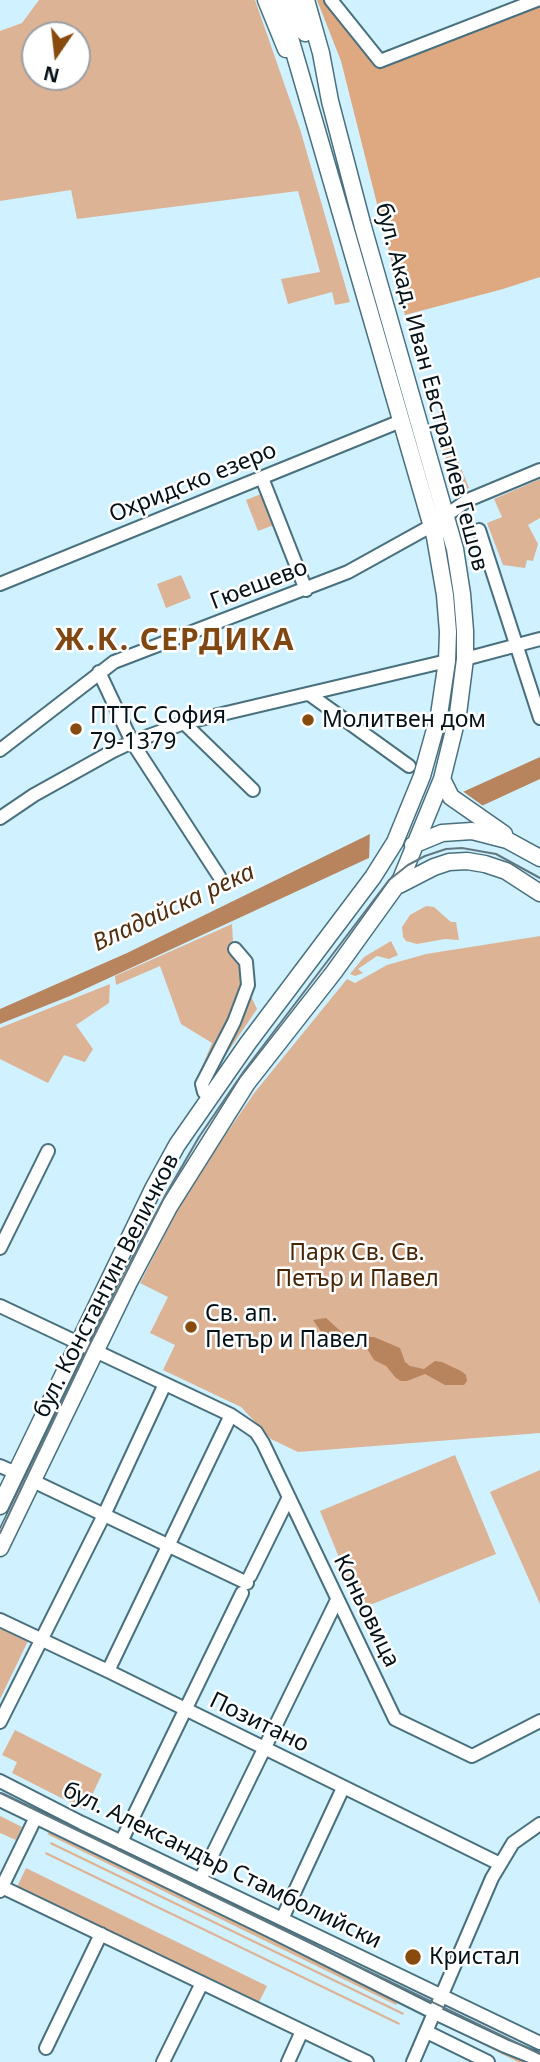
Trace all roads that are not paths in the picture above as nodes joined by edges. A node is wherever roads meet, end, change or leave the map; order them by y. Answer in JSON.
{"nodes":[{"id":1,"x":267,"y":0,"type":"edge"},
{"id":2,"x":279,"y":0,"type":"edge"},
{"id":3,"x":293,"y":0,"type":"edge"},
{"id":4,"x":306,"y":0,"type":"edge"},
{"id":5,"x":331,"y":0,"type":"edge"},
{"id":6,"x":537,"y":0,"type":"edge"},
{"id":7,"x":509,"y":5,"type":"edge"},
{"id":8,"x":330,"y":101,"type":"junction"},
{"id":9,"x":313,"y":116,"type":"junction"},
{"id":10,"x":401,"y":421,"type":"junction"},
{"id":11,"x":540,"y":470,"type":"edge"},
{"id":12,"x":262,"y":478,"type":"junction"},
{"id":13,"x":446,"y":515,"type":"junction"},
{"id":14,"x":432,"y":526,"type":"junction"},
{"id":15,"x":479,"y":530,"type":"dead end"},
{"id":16,"x":0,"y":584,"type":"edge"},
{"id":17,"x":306,"y":590,"type":"junction"},
{"id":18,"x":540,"y":639,"type":"edge"},
{"id":19,"x":515,"y":645,"type":"junction"},
{"id":20,"x":465,"y":659,"type":"junction"},
{"id":21,"x":447,"y":661,"type":"junction"},
{"id":22,"x":99,"y":672,"type":"junction"},
{"id":23,"x":309,"y":694,"type":"junction"},
{"id":24,"x":540,"y":718,"type":"edge"},
{"id":25,"x":184,"y":723,"type":"junction"},
{"id":26,"x":132,"y":742,"type":"junction"},
{"id":27,"x":0,"y":750,"type":"edge"},
{"id":28,"x":409,"y":766,"type":"dead end"},
{"id":29,"x":442,"y":779,"type":"junction"},
{"id":30,"x":253,"y":790,"type":"dead end"},
{"id":31,"x":414,"y":798,"type":"junction"},
{"id":32,"x":0,"y":818,"type":"edge"},
{"id":33,"x":416,"y":844,"type":"junction"},
{"id":34,"x":522,"y":846,"type":"junction"},
{"id":35,"x":540,"y":858,"type":"edge"},
{"id":36,"x":449,"y":862,"type":"junction"},
{"id":37,"x":219,"y":876,"type":"dead end"},
{"id":38,"x":373,"y":877,"type":"junction"},
{"id":39,"x":397,"y":886,"type":"junction"},
{"id":40,"x":540,"y":893,"type":"edge"},
{"id":41,"x":235,"y":949,"type":"dead end"},
{"id":42,"x":209,"y":1097,"type":"junction"},
{"id":43,"x":48,"y":1151,"type":"dead end"},
{"id":44,"x":0,"y":1248,"type":"edge"},
{"id":45,"x":0,"y":1306,"type":"edge"},
{"id":46,"x":78,"y":1344,"type":"junction"},
{"id":47,"x":95,"y":1352,"type":"junction"},
{"id":48,"x":165,"y":1384,"type":"junction"},
{"id":49,"x":231,"y":1415,"type":"junction"},
{"id":50,"x":0,"y":1466,"type":"edge"},
{"id":51,"x":16,"y":1473,"type":"junction"},
{"id":52,"x":33,"y":1481,"type":"junction"},
{"id":53,"x":288,"y":1499,"type":"junction"},
{"id":54,"x":0,"y":1506,"type":"edge"},
{"id":55,"x":104,"y":1515,"type":"junction"},
{"id":56,"x":168,"y":1547,"type":"junction"},
{"id":57,"x":0,"y":1548,"type":"edge"},
{"id":58,"x":247,"y":1584,"type":"junction"},
{"id":59,"x":337,"y":1600,"type":"junction"},
{"id":60,"x":0,"y":1620,"type":"edge"},
{"id":61,"x":41,"y":1640,"type":"junction"},
{"id":62,"x":108,"y":1671,"type":"junction"},
{"id":63,"x":185,"y":1710,"type":"junction"},
{"id":64,"x":540,"y":1721,"type":"edge"},
{"id":65,"x":0,"y":1723,"type":"edge"},
{"id":66,"x":264,"y":1749,"type":"junction"},
{"id":67,"x":0,"y":1781,"type":"edge"},
{"id":68,"x":343,"y":1788,"type":"junction"},
{"id":69,"x":0,"y":1800,"type":"edge"},
{"id":70,"x":36,"y":1816,"type":"junction"},
{"id":71,"x":540,"y":1824,"type":"edge"},
{"id":72,"x":121,"y":1842,"type":"junction"},
{"id":73,"x":500,"y":1864,"type":"junction"},
{"id":74,"x":200,"y":1880,"type":"junction"},
{"id":75,"x":2,"y":1883,"type":"edge"},
{"id":76,"x":282,"y":1919,"type":"junction"},
{"id":77,"x":101,"y":1934,"type":"junction"},
{"id":78,"x":202,"y":1983,"type":"junction"},
{"id":79,"x":442,"y":1995,"type":"junction"},
{"id":80,"x":435,"y":2013,"type":"junction"},
{"id":81,"x":303,"y":2031,"type":"junction"},
{"id":82,"x":427,"y":2032,"type":"junction"},
{"id":83,"x":540,"y":2043,"type":"edge"},
{"id":84,"x":46,"y":2048,"type":"dead end"},
{"id":85,"x":540,"y":2060,"type":"edge"},
{"id":86,"x":163,"y":2062,"type":"edge"},
{"id":87,"x":288,"y":2062,"type":"edge"},
{"id":88,"x":367,"y":2062,"type":"edge"},
{"id":89,"x":413,"y":2062,"type":"edge"},
{"id":90,"x":488,"y":2062,"type":"edge"}],
"edges":[{"from":1,"to":9,"type":"main road","name":"бул. Акад. Иван Евстратиев Гешов"},
{"from":2,"to":9,"type":"main road","name":"бул. Акад. Иван Евстратиев Гешов"},
{"from":3,"to":8,"type":"main road","name":"бул. Акад. Иван Евстратиев Гешов"},
{"from":4,"to":8,"type":"main road","name":"бул. Акад. Иван Евстратиев Гешов"},
{"from":5,"to":7,"type":"street"},
{"from":6,"to":7,"type":"street"},
{"from":8,"to":13,"type":"main road","name":"бул. Акад. Иван Евстратиев Гешов"},
{"from":9,"to":10,"type":"main road","name":"бул. Акад. Иван Евстратиев Гешов"},
{"from":10,"to":12,"type":"street","name":"Охридско езеро"},
{"from":10,"to":14,"type":"main road","name":"бул. Акад. Иван Евстратиев Гешов"},
{"from":11,"to":13,"type":"street","name":"Гюешево"},
{"from":12,"to":16,"type":"street","name":"Охридско езеро"},
{"from":12,"to":17,"type":"street"},
{"from":13,"to":14,"type":"street","name":"Гюешево"},
{"from":13,"to":20,"type":"main road","name":"бул. Акад. Иван Евстратиев Гешов"},
{"from":14,"to":17,"type":"street","name":"Гюешево"},
{"from":14,"to":21,"type":"main road","name":"бул. Акад. Иван Евстратиев Гешов"},
{"from":15,"to":19,"type":"street"},
{"from":17,"to":22,"type":"street","name":"Гюешево"},
{"from":18,"to":19,"type":"street"},
{"from":19,"to":20,"type":"street"},
{"from":19,"to":24,"type":"street"},
{"from":20,"to":29,"type":"main road","name":"бул. Акад. Иван Евстратиев Гешов"},
{"from":21,"to":23,"type":"street"},
{"from":21,"to":31,"type":"main road","name":"бул. Акад. Иван Евстратиев Гешов"},
{"from":22,"to":26,"type":"street"},
{"from":22,"to":27,"type":"street","name":"Гюешево"},
{"from":23,"to":25,"type":"street"},
{"from":23,"to":28,"type":"street"},
{"from":25,"to":26,"type":"street"},
{"from":25,"to":30,"type":"street"},
{"from":26,"to":32,"type":"street"},
{"from":26,"to":37,"type":"street"},
{"from":29,"to":33,"type":"main road","name":"бул. Акад. Иван Евстратиев Гешов"},
{"from":29,"to":34,"type":"main road"},
{"from":31,"to":33,"type":"main road"},
{"from":31,"to":38,"type":"main road","name":"бул. Акад. Иван Евстратиев Гешов"},
{"from":33,"to":34,"type":"main road"},
{"from":33,"to":36,"type":"main road"},
{"from":33,"to":38,"type":"main road"},
{"from":33,"to":39,"type":"main road","name":"бул. Акад. Иван Евстратиев Гешов"},
{"from":34,"to":35,"type":"main road"},
{"from":36,"to":39,"type":"main road"},
{"from":36,"to":40,"type":"main road"},
{"from":38,"to":42,"type":"main road","name":"бул. Константин Величков"},
{"from":39,"to":47,"type":"main road","name":"бул. Константин Величков"},
{"from":41,"to":42,"type":"street"},
{"from":42,"to":46,"type":"main road","name":"бул. Константин Величков"},
{"from":43,"to":44,"type":"street"},
{"from":45,"to":46,"type":"street"},
{"from":46,"to":47,"type":"street"},
{"from":46,"to":51,"type":"main road","name":"бул. Константин Величков"},
{"from":47,"to":48,"type":"street"},
{"from":47,"to":52,"type":"main road","name":"бул. Константин Величков"},
{"from":48,"to":49,"type":"street"},
{"from":48,"to":55,"type":"street"},
{"from":49,"to":53,"type":"street","name":"Коньовица"},
{"from":49,"to":56,"type":"street"},
{"from":50,"to":51,"type":"street"},
{"from":51,"to":54,"type":"main road","name":"бул. Константин Величков"},
{"from":52,"to":55,"type":"street"},
{"from":52,"to":57,"type":"main road","name":"бул. Константин Величков"},
{"from":53,"to":58,"type":"street"},
{"from":53,"to":59,"type":"street","name":"Коньовица"},
{"from":55,"to":56,"type":"street"},
{"from":55,"to":61,"type":"street"},
{"from":56,"to":58,"type":"street"},
{"from":56,"to":62,"type":"street"},
{"from":58,"to":63,"type":"street"},
{"from":59,"to":64,"type":"street","name":"Коньовица"},
{"from":59,"to":66,"type":"street"},
{"from":60,"to":61,"type":"street","name":"Позитано"},
{"from":61,"to":62,"type":"street","name":"Позитано"},
{"from":61,"to":65,"type":"street"},
{"from":62,"to":63,"type":"street","name":"Позитано"},
{"from":63,"to":66,"type":"street","name":"Позитано"},
{"from":63,"to":72,"type":"street"},
{"from":66,"to":68,"type":"street","name":"Позитано"},
{"from":66,"to":74,"type":"street"},
{"from":67,"to":72,"type":"street","name":"бул. Александър Стамболийски"},
{"from":68,"to":73,"type":"street","name":"Позитано"},
{"from":68,"to":76,"type":"street"},
{"from":69,"to":70,"type":"street","name":"бул. Александър Стамболийски"},
{"from":70,"to":75,"type":"street"},
{"from":70,"to":80,"type":"street","name":"бул. Александър Стамболийски"},
{"from":71,"to":73,"type":"street"},
{"from":72,"to":74,"type":"street","name":"бул. Александър Стамболийски"},
{"from":73,"to":79,"type":"street"},
{"from":74,"to":76,"type":"street","name":"бул. Александър Стамболийски"},
{"from":75,"to":77,"type":"street"},
{"from":76,"to":79,"type":"street","name":"бул. Александър Стамболийски"},
{"from":77,"to":78,"type":"street"},
{"from":77,"to":84,"type":"street"},
{"from":78,"to":81,"type":"street"},
{"from":78,"to":86,"type":"street"},
{"from":79,"to":80,"type":"street"},
{"from":79,"to":83,"type":"street","name":"бул. Александър Стамболийски"},
{"from":80,"to":82,"type":"street"},
{"from":80,"to":85,"type":"street","name":"бул. Александър Стамболийски"},
{"from":81,"to":87,"type":"street"},
{"from":81,"to":88,"type":"street"},
{"from":82,"to":89,"type":"street"},
{"from":82,"to":90,"type":"street"}]}
